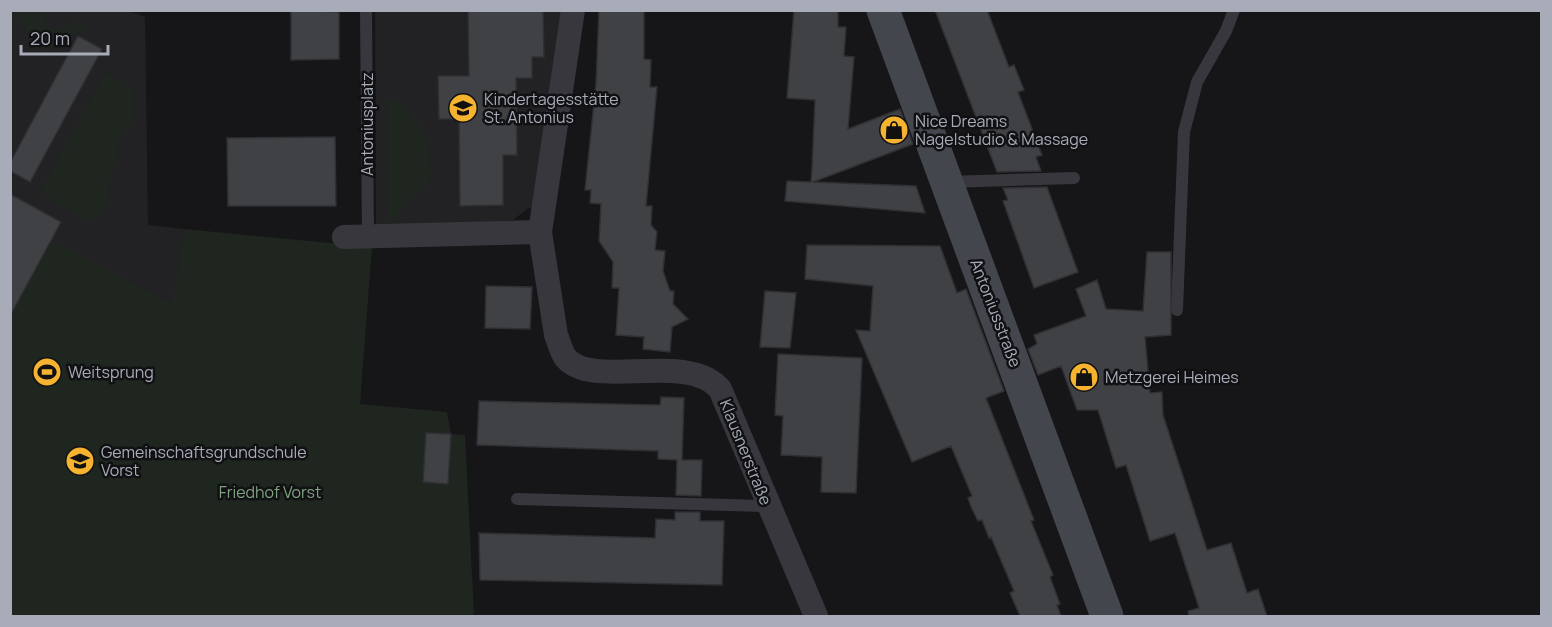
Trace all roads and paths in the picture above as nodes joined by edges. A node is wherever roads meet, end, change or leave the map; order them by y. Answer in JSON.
{"nodes":[{"id":1,"x":366,"y":10,"type":"edge"},
{"id":2,"x":573,"y":10,"type":"edge"},
{"id":3,"x":884,"y":10,"type":"edge"},
{"id":4,"x":1234,"y":10,"type":"edge"},
{"id":5,"x":1074,"y":178,"type":"dead end"},
{"id":6,"x":947,"y":182,"type":"junction"},
{"id":7,"x":540,"y":232,"type":"junction"},
{"id":8,"x":356,"y":237,"type":"joint"},
{"id":9,"x":1177,"y":310,"type":"dead end"},
{"id":10,"x":517,"y":499,"type":"dead end"},
{"id":11,"x":768,"y":506,"type":"junction"},
{"id":12,"x":816,"y":616,"type":"edge"},
{"id":13,"x":1107,"y":616,"type":"edge"}],
"edges":[{"from":1,"to":8,"type":"lane","name":"Antoniusplatz"},
{"from":2,"to":7,"type":"street","name":"Klausnerstraße"},
{"from":3,"to":6,"type":"street","name":"Antoniusstraße"},
{"from":4,"to":9,"type":"lane"},
{"from":5,"to":6,"type":"lane"},
{"from":6,"to":13,"type":"street","name":"Antoniusstraße"},
{"from":7,"to":8,"type":"street"},
{"from":7,"to":11,"type":"street","name":"Klausnerstraße"},
{"from":10,"to":11,"type":"lane"},
{"from":11,"to":12,"type":"street","name":"Klausnerstraße"}]}
